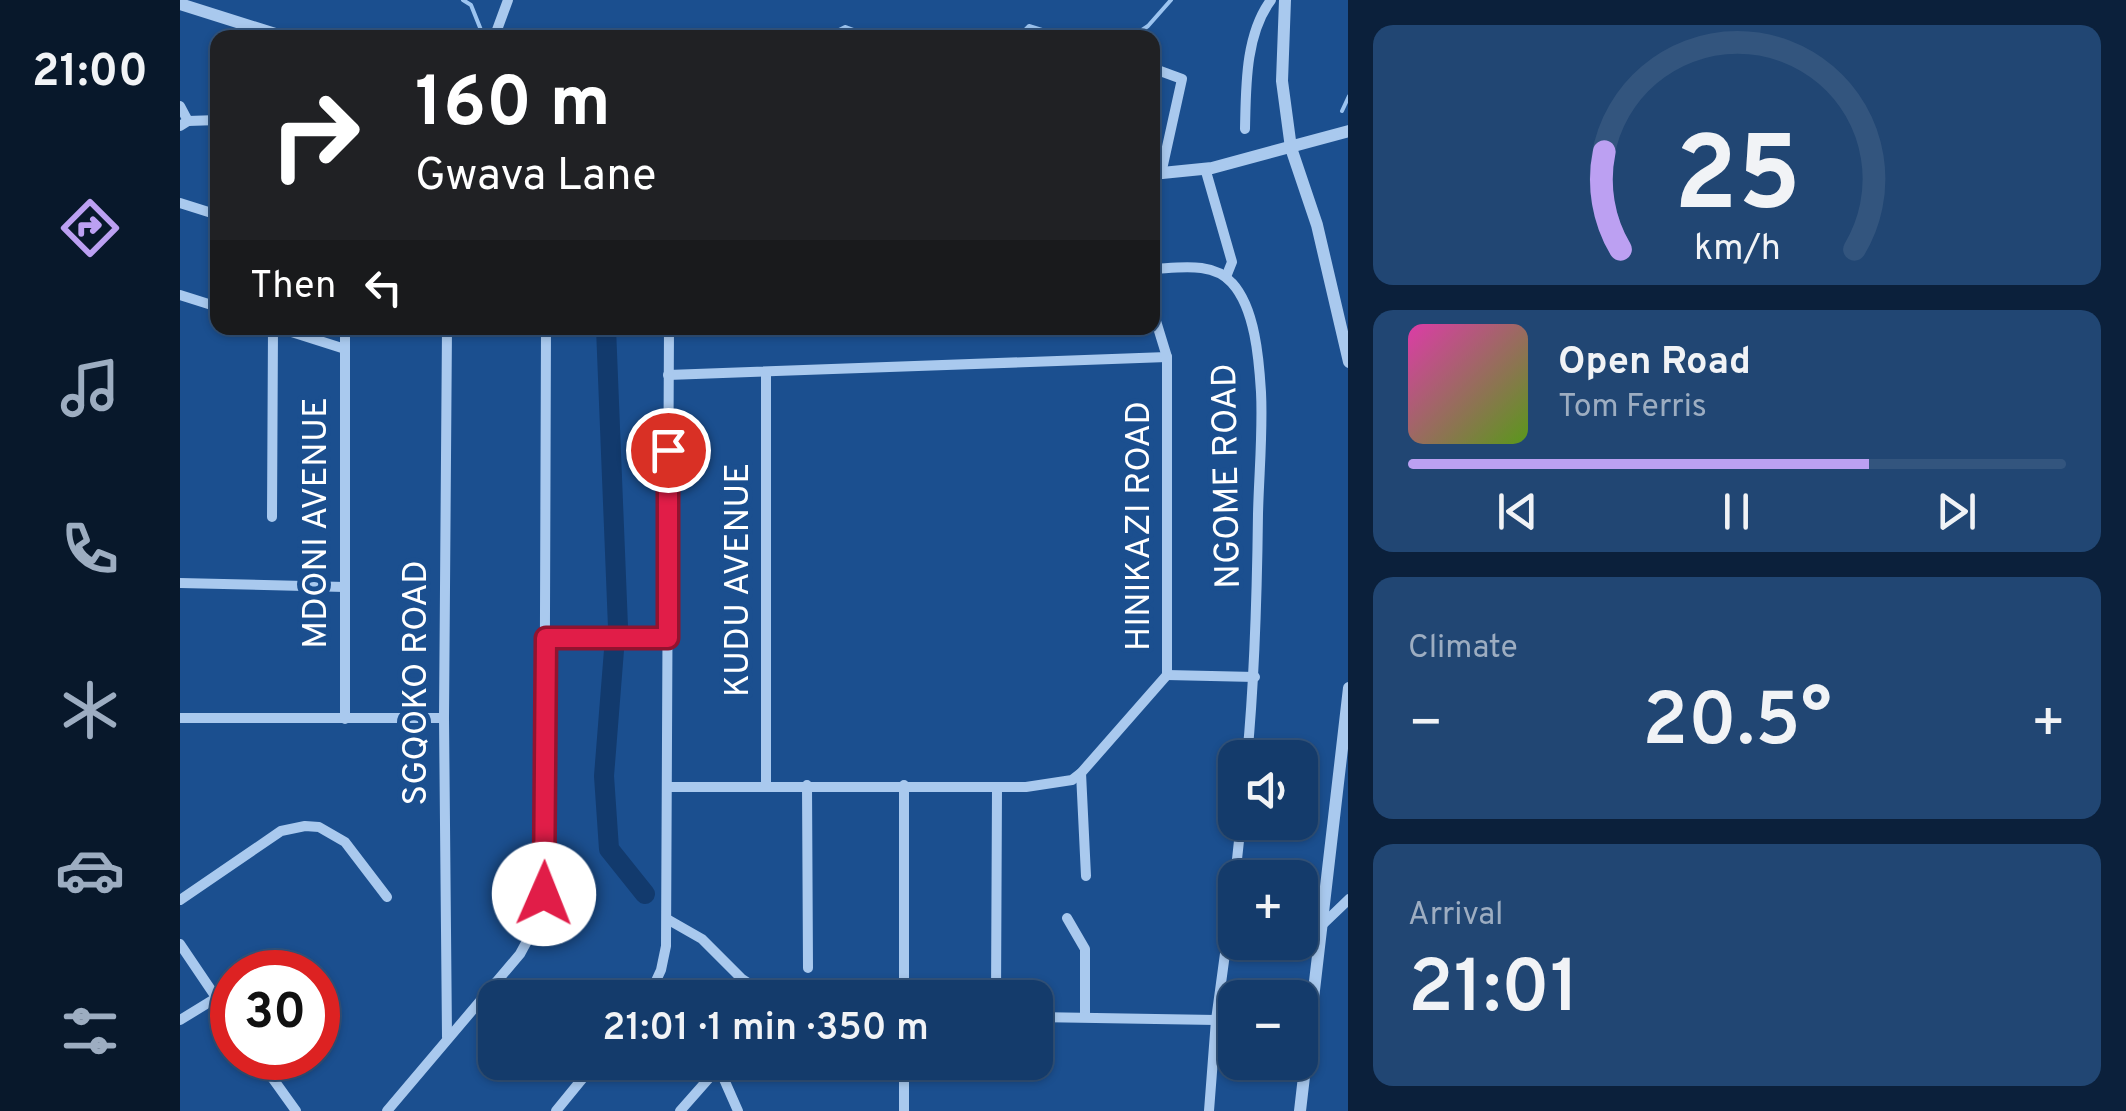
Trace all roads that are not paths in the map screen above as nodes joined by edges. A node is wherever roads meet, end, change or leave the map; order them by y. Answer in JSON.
{"nodes":[{"id":1,"x":508,"y":0,"type":"edge"},
{"id":2,"x":1271,"y":0,"type":"edge"},
{"id":3,"x":1285,"y":0,"type":"edge"},
{"id":4,"x":180,"y":4,"type":"edge"},
{"id":5,"x":263,"y":30,"type":"edge"},
{"id":6,"x":497,"y":30,"type":"edge"},
{"id":7,"x":1160,"y":71,"type":"edge"},
{"id":8,"x":180,"y":106,"type":"edge"},
{"id":9,"x":210,"y":121,"type":"edge"},
{"id":10,"x":184,"y":123,"type":"edge"},
{"id":11,"x":1245,"y":129,"type":"dead end"},
{"id":12,"x":1348,"y":130,"type":"edge"},
{"id":13,"x":1291,"y":148,"type":"junction"},
{"id":14,"x":1160,"y":163,"type":"edge"},
{"id":15,"x":1205,"y":168,"type":"junction"},
{"id":16,"x":1160,"y":174,"type":"edge"},
{"id":17,"x":180,"y":203,"type":"edge"},
{"id":18,"x":210,"y":212,"type":"edge"},
{"id":19,"x":1160,"y":269,"type":"edge"},
{"id":20,"x":1226,"y":277,"type":"junction"},
{"id":21,"x":180,"y":295,"type":"edge"},
{"id":22,"x":210,"y":304,"type":"edge"},
{"id":23,"x":276,"y":335,"type":"edge"},
{"id":24,"x":299,"y":335,"type":"edge"},
{"id":25,"x":346,"y":335,"type":"edge"},
{"id":26,"x":447,"y":335,"type":"edge"},
{"id":27,"x":546,"y":335,"type":"edge"},
{"id":28,"x":669,"y":335,"type":"edge"},
{"id":29,"x":1160,"y":335,"type":"edge"},
{"id":30,"x":345,"y":349,"type":"junction"},
{"id":31,"x":1167,"y":358,"type":"junction"},
{"id":32,"x":1348,"y":362,"type":"edge"},
{"id":33,"x":766,"y":374,"type":"junction"},
{"id":34,"x":668,"y":376,"type":"junction"},
{"id":35,"x":272,"y":517,"type":"dead end"},
{"id":36,"x":180,"y":584,"type":"edge"},
{"id":37,"x":345,"y":587,"type":"junction"},
{"id":38,"x":546,"y":638,"type":"junction"},
{"id":39,"x":668,"y":638,"type":"junction"},
{"id":40,"x":1167,"y":675,"type":"junction"},
{"id":41,"x":1255,"y":677,"type":"junction"},
{"id":42,"x":1348,"y":688,"type":"edge"},
{"id":43,"x":180,"y":718,"type":"edge"},
{"id":44,"x":444,"y":718,"type":"junction"},
{"id":45,"x":345,"y":719,"type":"junction"},
{"id":46,"x":1250,"y":740,"type":"edge"},
{"id":47,"x":1081,"y":774,"type":"junction"},
{"id":48,"x":904,"y":785,"type":"junction"},
{"id":49,"x":766,"y":786,"type":"junction"},
{"id":50,"x":807,"y":786,"type":"junction"},
{"id":51,"x":669,"y":788,"type":"junction"},
{"id":52,"x":997,"y":788,"type":"junction"},
{"id":53,"x":1086,"y":876,"type":"dead end"},
{"id":54,"x":387,"y":897,"type":"dead end"},
{"id":55,"x":1348,"y":899,"type":"edge"},
{"id":56,"x":180,"y":900,"type":"edge"},
{"id":57,"x":667,"y":918,"type":"junction"},
{"id":58,"x":1066,"y":918,"type":"dead end"},
{"id":59,"x":1322,"y":926,"type":"junction"},
{"id":60,"x":180,"y":944,"type":"edge"},
{"id":61,"x":1224,"y":960,"type":"edge"},
{"id":62,"x":808,"y":968,"type":"dead end"},
{"id":63,"x":657,"y":980,"type":"edge"},
{"id":64,"x":744,"y":980,"type":"edge"},
{"id":65,"x":904,"y":980,"type":"edge"},
{"id":66,"x":996,"y":980,"type":"edge"},
{"id":67,"x":210,"y":989,"type":"edge"},
{"id":68,"x":210,"y":1002,"type":"edge"},
{"id":69,"x":1053,"y":1017,"type":"edge"},
{"id":70,"x":1085,"y":1017,"type":"junction"},
{"id":71,"x":180,"y":1020,"type":"edge"},
{"id":72,"x":1216,"y":1020,"type":"junction"},
{"id":73,"x":448,"y":1038,"type":"junction"},
{"id":74,"x":274,"y":1080,"type":"edge"},
{"id":75,"x":581,"y":1080,"type":"edge"},
{"id":76,"x":703,"y":1080,"type":"edge"},
{"id":77,"x":722,"y":1080,"type":"edge"},
{"id":78,"x":904,"y":1080,"type":"edge"},
{"id":79,"x":296,"y":1111,"type":"edge"},
{"id":80,"x":386,"y":1111,"type":"edge"},
{"id":81,"x":556,"y":1111,"type":"edge"},
{"id":82,"x":680,"y":1111,"type":"edge"},
{"id":83,"x":738,"y":1111,"type":"edge"},
{"id":84,"x":904,"y":1111,"type":"edge"},
{"id":85,"x":1209,"y":1111,"type":"edge"},
{"id":86,"x":1300,"y":1111,"type":"edge"}],
"edges":[{"from":1,"to":6,"type":"street"},
{"from":2,"to":11,"type":"street"},
{"from":3,"to":13,"type":"street"},
{"from":4,"to":5,"type":"street"},
{"from":7,"to":14,"type":"street"},
{"from":8,"to":10,"type":"street"},
{"from":9,"to":10,"type":"street"},
{"from":12,"to":13,"type":"street"},
{"from":13,"to":15,"type":"street"},
{"from":13,"to":32,"type":"street"},
{"from":15,"to":16,"type":"street"},
{"from":15,"to":20,"type":"street"},
{"from":17,"to":18,"type":"street"},
{"from":19,"to":20,"type":"street"},
{"from":20,"to":41,"type":"street","name":"NGOME ROAD"},
{"from":21,"to":22,"type":"street"},
{"from":23,"to":35,"type":"street"},
{"from":24,"to":30,"type":"street"},
{"from":25,"to":30,"type":"street","name":"MDONI AVENUE"},
{"from":26,"to":44,"type":"street","name":"SGQOKO ROAD"},
{"from":27,"to":38,"type":"street"},
{"from":28,"to":34,"type":"street"},
{"from":29,"to":31,"type":"street","name":"HINIKAZI ROAD"},
{"from":30,"to":37,"type":"street","name":"MDONI AVENUE"},
{"from":31,"to":33,"type":"street"},
{"from":31,"to":40,"type":"street","name":"HINIKAZI ROAD"},
{"from":33,"to":34,"type":"street"},
{"from":33,"to":49,"type":"street","name":"KUDU AVENUE"},
{"from":34,"to":39,"type":"street"},
{"from":36,"to":37,"type":"street"},
{"from":37,"to":45,"type":"street","name":"MDONI AVENUE"},
{"from":38,"to":39,"type":"street"},
{"from":38,"to":73,"type":"street"},
{"from":39,"to":51,"type":"street"},
{"from":40,"to":41,"type":"street"},
{"from":40,"to":47,"type":"street","name":"HINIKAZI ROAD"},
{"from":41,"to":46,"type":"street","name":"NGOME ROAD"},
{"from":42,"to":59,"type":"street"},
{"from":43,"to":45,"type":"street"},
{"from":44,"to":45,"type":"street"},
{"from":44,"to":73,"type":"street","name":"SGQOKO ROAD"},
{"from":47,"to":52,"type":"street"},
{"from":47,"to":53,"type":"street"},
{"from":48,"to":50,"type":"street"},
{"from":48,"to":52,"type":"street"},
{"from":48,"to":65,"type":"street"},
{"from":49,"to":50,"type":"street"},
{"from":49,"to":51,"type":"street"},
{"from":50,"to":62,"type":"street"},
{"from":51,"to":57,"type":"street"},
{"from":52,"to":66,"type":"street"},
{"from":54,"to":56,"type":"street"},
{"from":55,"to":59,"type":"street"},
{"from":57,"to":63,"type":"street"},
{"from":57,"to":64,"type":"street"},
{"from":58,"to":70,"type":"street"},
{"from":59,"to":86,"type":"street"},
{"from":60,"to":67,"type":"street"},
{"from":61,"to":72,"type":"street"},
{"from":68,"to":71,"type":"street"},
{"from":69,"to":70,"type":"street"},
{"from":70,"to":72,"type":"street"},
{"from":72,"to":85,"type":"street"},
{"from":73,"to":80,"type":"street"},
{"from":74,"to":79,"type":"street"},
{"from":75,"to":81,"type":"street"},
{"from":76,"to":82,"type":"street"},
{"from":77,"to":83,"type":"street"},
{"from":78,"to":84,"type":"street"}]}
